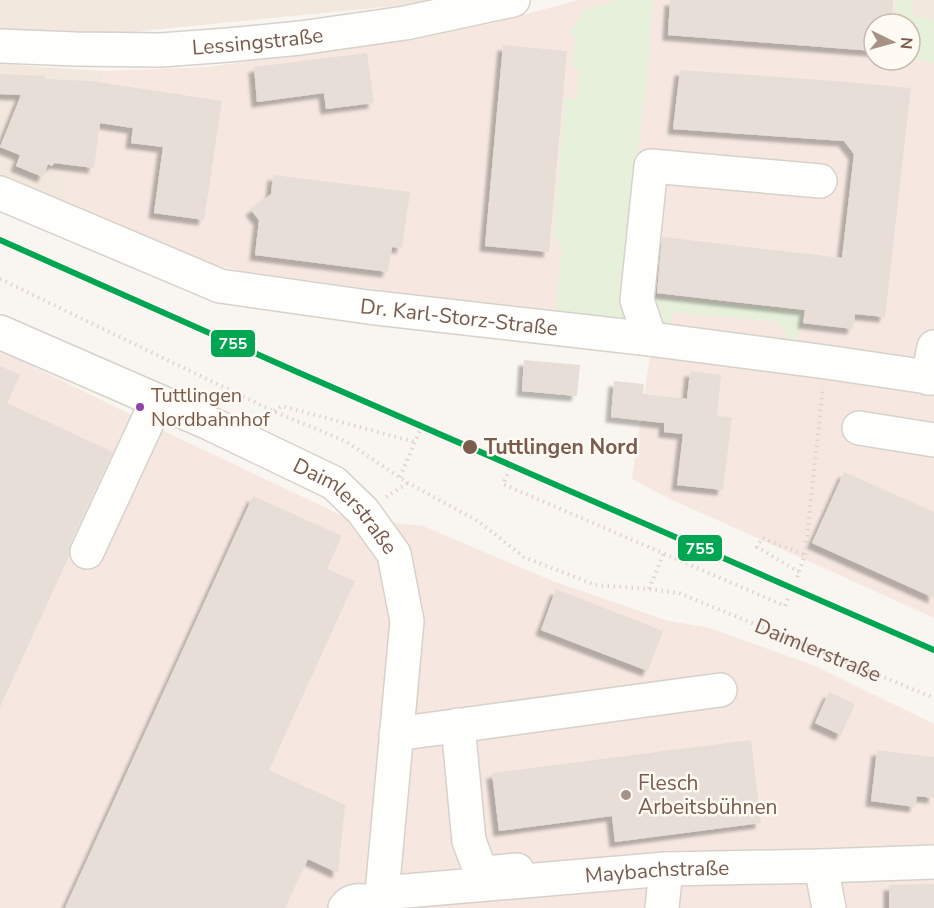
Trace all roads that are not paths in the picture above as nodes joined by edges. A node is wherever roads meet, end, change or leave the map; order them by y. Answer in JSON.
{"nodes":[{"id":1,"x":513,"y":0,"type":"edge"},
{"id":2,"x":464,"y":5,"type":"edge"},
{"id":3,"x":0,"y":46,"type":"edge"},
{"id":4,"x":820,"y":181,"type":"dead end"},
{"id":5,"x":0,"y":193,"type":"edge"},
{"id":6,"x":0,"y":332,"type":"edge"},
{"id":7,"x":650,"y":339,"type":"junction"},
{"id":8,"x":932,"y":368,"type":"edge"},
{"id":9,"x":157,"y":401,"type":"junction"},
{"id":10,"x":859,"y":428,"type":"dead end"},
{"id":11,"x":934,"y":440,"type":"edge"},
{"id":12,"x":87,"y":552,"type":"dead end"},
{"id":13,"x":720,"y":690,"type":"dead end"},
{"id":14,"x":458,"y":725,"type":"junction"},
{"id":15,"x":396,"y":734,"type":"junction"},
{"id":16,"x":662,"y":861,"type":"junction"},
{"id":17,"x":934,"y":862,"type":"edge"},
{"id":18,"x":821,"y":866,"type":"junction"},
{"id":19,"x":380,"y":901,"type":"edge"},
{"id":20,"x":345,"y":908,"type":"edge"},
{"id":21,"x":662,"y":908,"type":"edge"},
{"id":22,"x":829,"y":908,"type":"edge"}],
"edges":[{"from":1,"to":2,"type":"street","name":"Lessingstraße"},
{"from":2,"to":3,"type":"street","name":"Lessingstraße"},
{"from":4,"to":7,"type":"street"},
{"from":5,"to":7,"type":"street","name":"Dr. Karl-Storz-Straße"},
{"from":6,"to":9,"type":"street","name":"Daimlerstraße"},
{"from":7,"to":8,"type":"street","name":"Dr. Karl-Storz-Straße"},
{"from":9,"to":12,"type":"street"},
{"from":9,"to":15,"type":"street","name":"Daimlerstraße"},
{"from":10,"to":11,"type":"street"},
{"from":13,"to":14,"type":"street"},
{"from":14,"to":15,"type":"street"},
{"from":14,"to":16,"type":"street"},
{"from":15,"to":19,"type":"street","name":"Daimlerstraße"},
{"from":16,"to":18,"type":"street","name":"Maybachstraße"},
{"from":16,"to":19,"type":"street","name":"Maybachstraße"},
{"from":16,"to":21,"type":"street"},
{"from":17,"to":18,"type":"street","name":"Maybachstraße"},
{"from":18,"to":22,"type":"street"},
{"from":19,"to":20,"type":"street","name":"Maybachstraße"}]}
